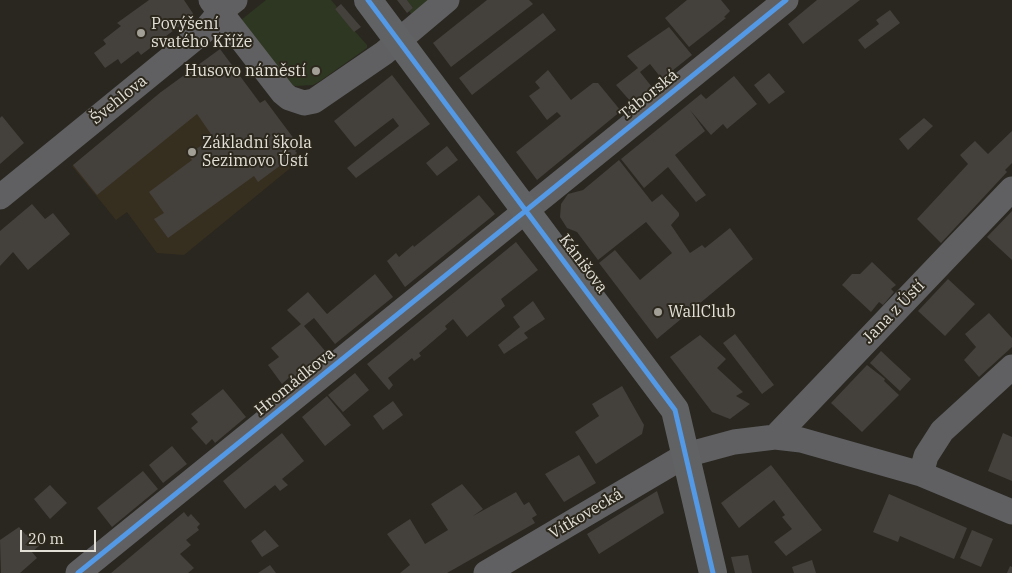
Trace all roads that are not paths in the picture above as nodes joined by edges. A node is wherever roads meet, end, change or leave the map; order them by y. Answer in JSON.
{"nodes":[{"id":1,"x":368,"y":0,"type":"edge"},
{"id":2,"x":447,"y":0,"type":"edge"},
{"id":3,"x":786,"y":0,"type":"edge"},
{"id":4,"x":222,"y":4,"type":"edge"},
{"id":5,"x":398,"y":40,"type":"junction"},
{"id":6,"x":1012,"y":188,"type":"edge"},
{"id":7,"x":0,"y":197,"type":"edge"},
{"id":8,"x":527,"y":210,"type":"junction"},
{"id":9,"x":1012,"y":367,"type":"edge"},
{"id":10,"x":776,"y":437,"type":"junction"},
{"id":11,"x":686,"y":455,"type":"junction"},
{"id":12,"x":921,"y":474,"type":"junction"},
{"id":13,"x":1012,"y":512,"type":"edge"},
{"id":14,"x":78,"y":573,"type":"edge"},
{"id":15,"x":486,"y":573,"type":"edge"},
{"id":16,"x":713,"y":573,"type":"edge"}],
"edges":[{"from":1,"to":5,"type":"street","name":"Kánišova"},
{"from":2,"to":5,"type":"street"},
{"from":3,"to":8,"type":"street","name":"Táborská"},
{"from":4,"to":5,"type":"street"},
{"from":4,"to":7,"type":"street","name":"Švehlova"},
{"from":5,"to":8,"type":"street","name":"Kánišova"},
{"from":6,"to":10,"type":"street","name":"Jana z Ústí"},
{"from":8,"to":11,"type":"street","name":"Kánišova"},
{"from":8,"to":14,"type":"street","name":"Hromádkova"},
{"from":9,"to":12,"type":"street"},
{"from":10,"to":11,"type":"street"},
{"from":10,"to":12,"type":"street"},
{"from":11,"to":15,"type":"street","name":"Vítkovecká"},
{"from":11,"to":16,"type":"street","name":"Kánišova"},
{"from":12,"to":13,"type":"street"}]}
